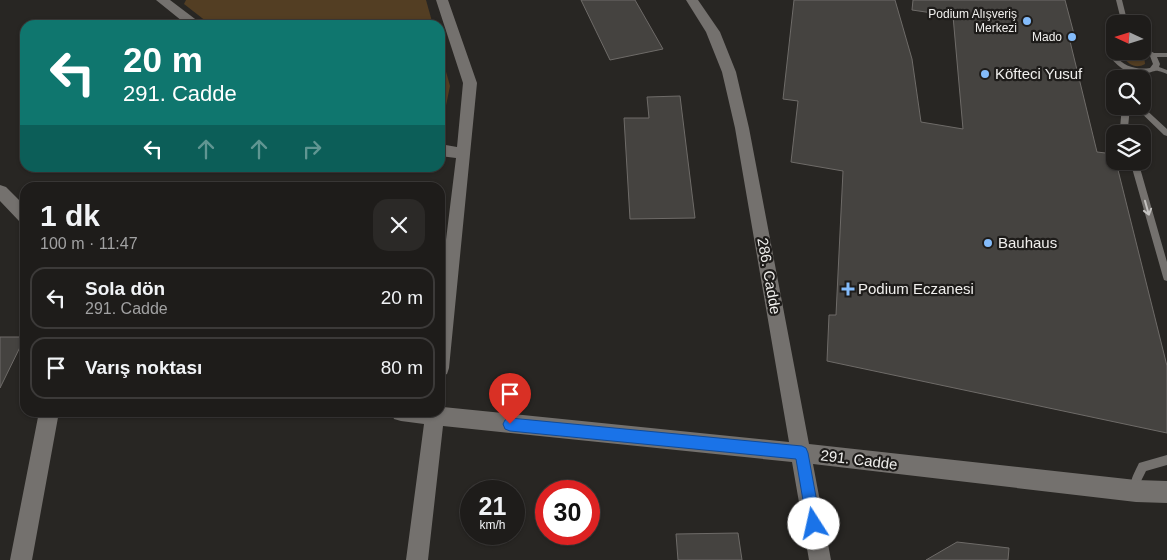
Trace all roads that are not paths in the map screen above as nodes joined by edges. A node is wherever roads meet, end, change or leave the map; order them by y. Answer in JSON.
{"nodes":[{"id":1,"x":162,"y":0,"type":"edge"},
{"id":2,"x":442,"y":0,"type":"edge"},
{"id":3,"x":692,"y":0,"type":"edge"},
{"id":4,"x":1119,"y":0,"type":"edge"},
{"id":5,"x":1123,"y":15,"type":"edge"},
{"id":6,"x":189,"y":20,"type":"edge"},
{"id":7,"x":1153,"y":55,"type":"joint"},
{"id":8,"x":1167,"y":55,"type":"edge"},
{"id":9,"x":1116,"y":60,"type":"edge"},
{"id":10,"x":1155,"y":68,"type":"junction"},
{"id":11,"x":1128,"y":69,"type":"joint"},
{"id":12,"x":1167,"y":72,"type":"edge"},
{"id":13,"x":1147,"y":115,"type":"edge"},
{"id":14,"x":1167,"y":133,"type":"edge"},
{"id":15,"x":445,"y":151,"type":"edge"},
{"id":16,"x":464,"y":154,"type":"junction"},
{"id":17,"x":1137,"y":170,"type":"edge"},
{"id":18,"x":0,"y":191,"type":"edge"},
{"id":19,"x":20,"y":211,"type":"edge"},
{"id":20,"x":1167,"y":277,"type":"edge"},
{"id":21,"x":445,"y":323,"type":"edge"},
{"id":22,"x":445,"y":416,"type":"edge"},
{"id":23,"x":48,"y":417,"type":"edge"},
{"id":24,"x":435,"y":417,"type":"edge"},
{"id":25,"x":802,"y":453,"type":"junction"},
{"id":26,"x":1167,"y":460,"type":"edge"},
{"id":27,"x":1136,"y":491,"type":"junction"},
{"id":28,"x":1167,"y":492,"type":"edge"},
{"id":29,"x":20,"y":560,"type":"edge"},
{"id":30,"x":417,"y":560,"type":"edge"},
{"id":31,"x":820,"y":560,"type":"edge"}],
"edges":[{"from":1,"to":6,"type":"street"},
{"from":2,"to":16,"type":"street"},
{"from":3,"to":25,"type":"street","name":"286. Cadde"},
{"from":4,"to":5,"type":"lane"},
{"from":7,"to":8,"type":"lane"},
{"from":7,"to":10,"type":"lane"},
{"from":9,"to":11,"type":"lane"},
{"from":10,"to":11,"type":"lane"},
{"from":10,"to":12,"type":"lane"},
{"from":13,"to":14,"type":"lane"},
{"from":15,"to":16,"type":"street"},
{"from":16,"to":21,"type":"street"},
{"from":17,"to":20,"type":"lane","one_way":true},
{"from":18,"to":19,"type":"street"},
{"from":22,"to":25,"type":"street","name":"291. Cadde"},
{"from":23,"to":29,"type":"street"},
{"from":24,"to":30,"type":"street"},
{"from":25,"to":27,"type":"street","name":"291. Cadde"},
{"from":25,"to":31,"type":"street","name":"286. Cadde"},
{"from":26,"to":27,"type":"lane"},
{"from":27,"to":28,"type":"street","name":"291. Cadde"}]}
